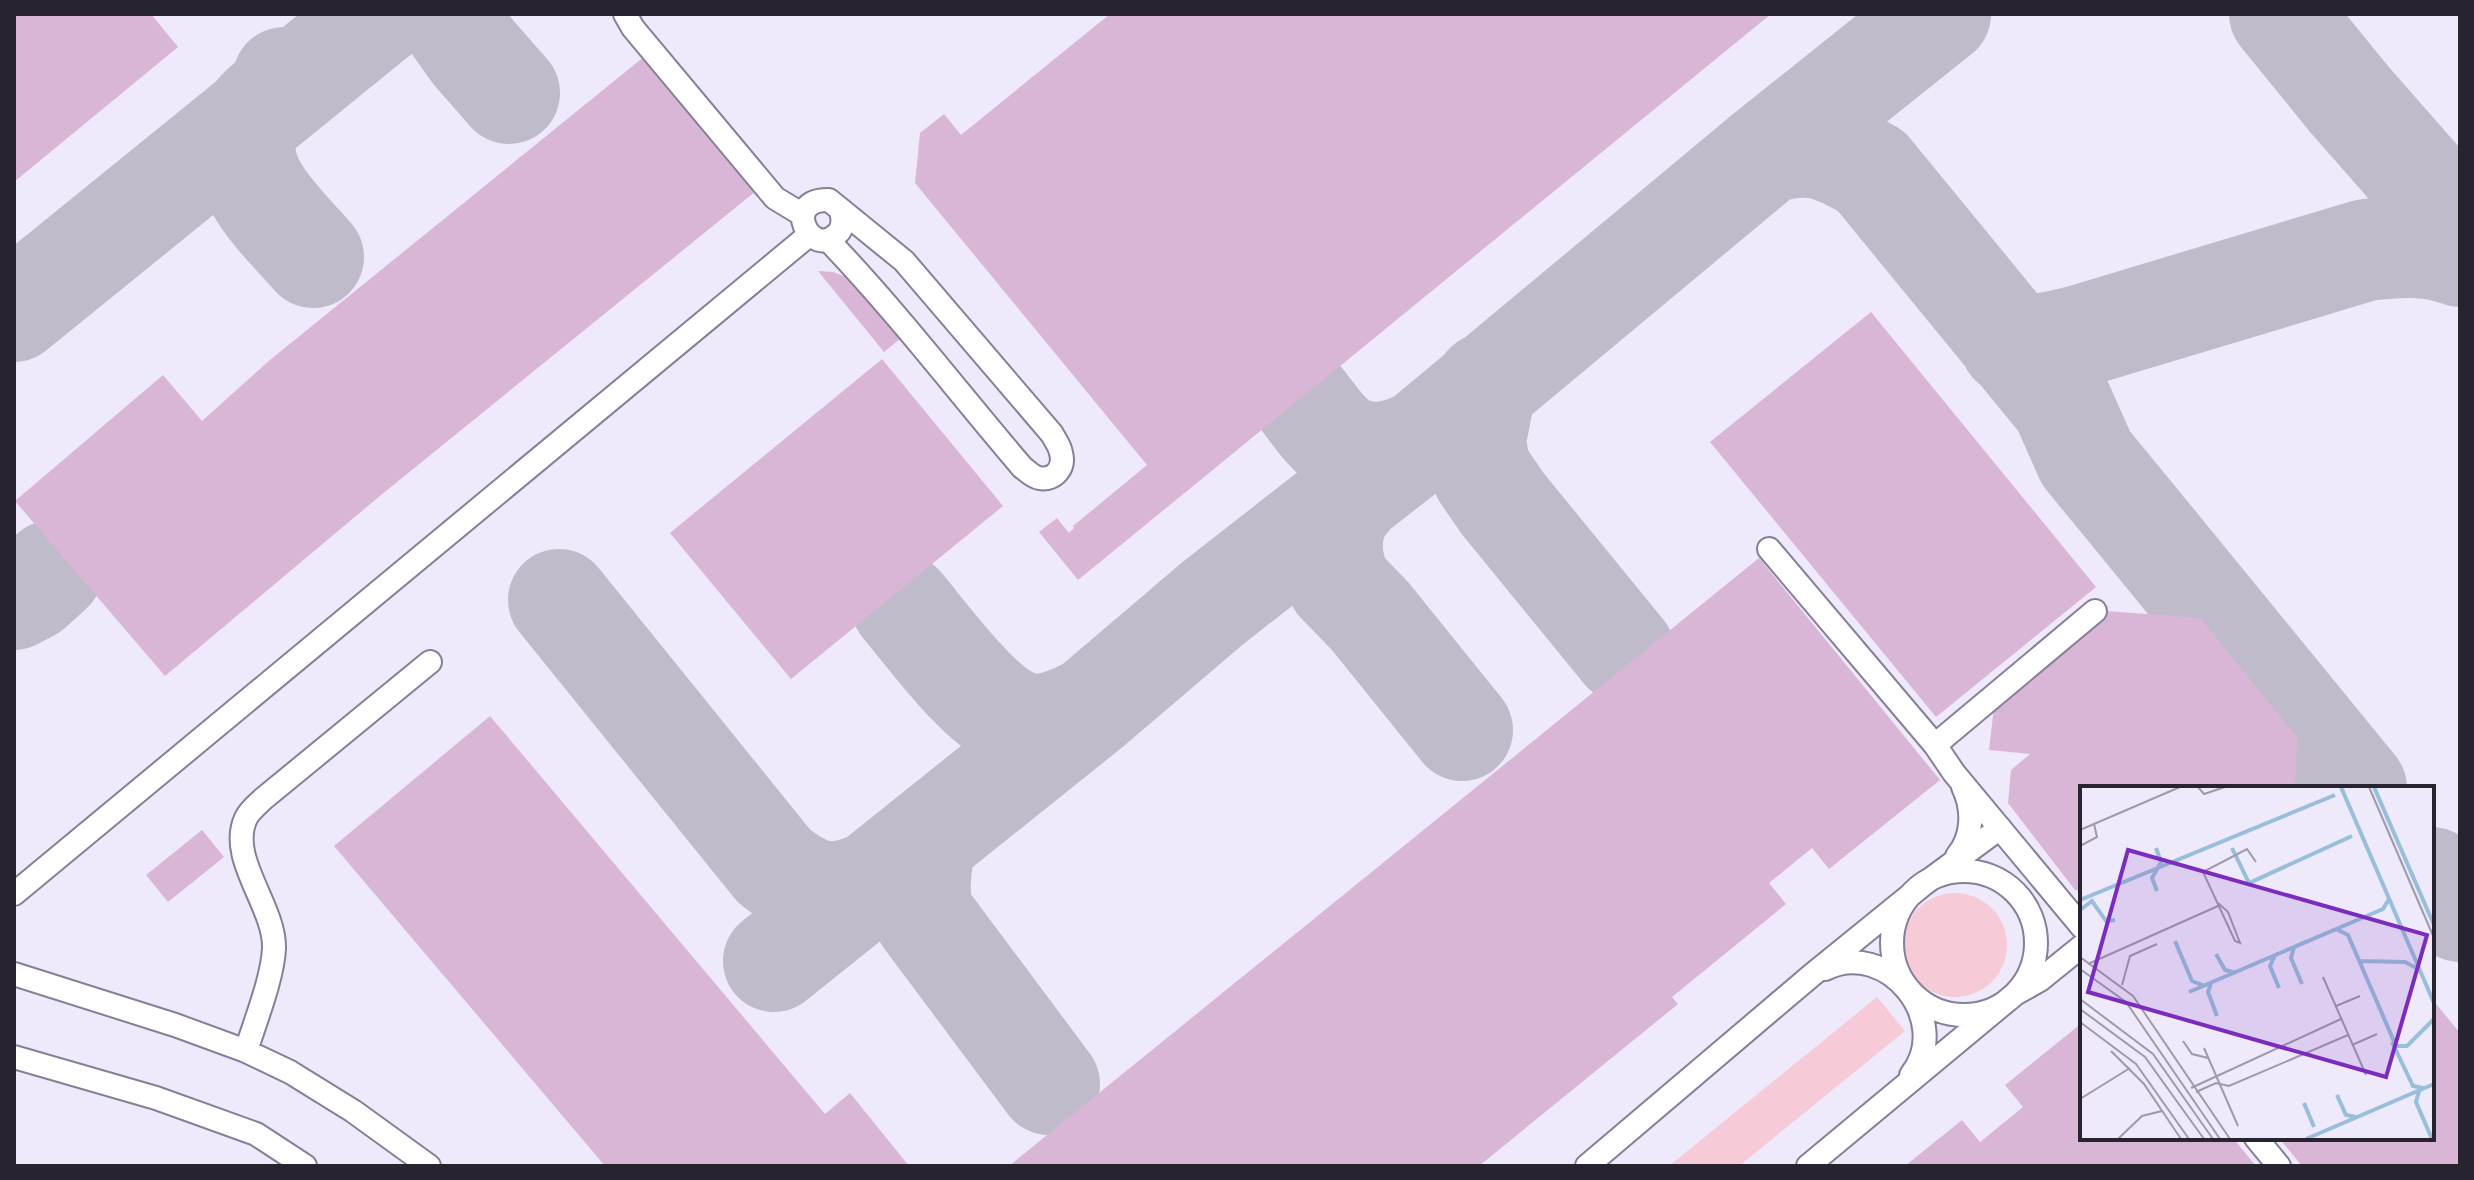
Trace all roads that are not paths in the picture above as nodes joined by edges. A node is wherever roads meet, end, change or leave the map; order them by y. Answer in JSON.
{"nodes":[{"id":1,"x":625,"y":14,"type":"edge"},
{"id":2,"x":841,"y":211,"type":"junction"},
{"id":3,"x":813,"y":230,"type":"junction"},
{"id":4,"x":1769,"y":549,"type":"dead end"},
{"id":5,"x":2095,"y":611,"type":"dead end"},
{"id":6,"x":430,"y":662,"type":"dead end"},
{"id":7,"x":1935,"y":745,"type":"junction"},
{"id":8,"x":1954,"y":773,"type":"junction"},
{"id":9,"x":2000,"y":828,"type":"junction"},
{"id":10,"x":1949,"y":866,"type":"junction"},
{"id":11,"x":1924,"y":884,"type":"junction"},
{"id":12,"x":14,"y":894,"type":"edge"},
{"id":13,"x":2080,"y":925,"type":"edge"},
{"id":14,"x":2080,"y":948,"type":"edge"},
{"id":15,"x":2080,"y":968,"type":"edge"},
{"id":16,"x":14,"y":974,"type":"edge"},
{"id":17,"x":1812,"y":975,"type":"junction"},
{"id":18,"x":2040,"y":980,"type":"junction"},
{"id":19,"x":1908,"y":989,"type":"junction"},
{"id":20,"x":2015,"y":994,"type":"junction"},
{"id":21,"x":246,"y":1051,"type":"junction"},
{"id":22,"x":14,"y":1057,"type":"edge"},
{"id":23,"x":1903,"y":1086,"type":"junction"},
{"id":24,"x":2258,"y":1140,"type":"edge"},
{"id":25,"x":305,"y":1166,"type":"edge"},
{"id":26,"x":429,"y":1166,"type":"edge"},
{"id":27,"x":1587,"y":1166,"type":"edge"},
{"id":28,"x":1808,"y":1166,"type":"edge"},
{"id":29,"x":2279,"y":1166,"type":"edge"}],
"edges":[{"from":1,"to":3,"type":"lane"},
{"from":2,"to":3,"type":"lane"},
{"from":2,"to":3,"type":"lane"},
{"from":2,"to":3,"type":"lane"},
{"from":3,"to":12,"type":"lane"},
{"from":4,"to":7,"type":"lane"},
{"from":5,"to":7,"type":"lane"},
{"from":6,"to":21,"type":"lane"},
{"from":7,"to":8,"type":"lane"},
{"from":8,"to":9,"type":"lane"},
{"from":8,"to":10,"type":"lane"},
{"from":9,"to":10,"type":"lane"},
{"from":9,"to":13,"type":"lane"},
{"from":10,"to":11,"type":"lane"},
{"from":11,"to":17,"type":"lane"},
{"from":11,"to":19,"type":"lane"},
{"from":11,"to":20,"type":"lane"},
{"from":14,"to":18,"type":"lane"},
{"from":15,"to":18,"type":"lane"},
{"from":16,"to":21,"type":"lane"},
{"from":17,"to":19,"type":"lane"},
{"from":17,"to":27,"type":"lane"},
{"from":18,"to":20,"type":"lane"},
{"from":19,"to":20,"type":"lane"},
{"from":19,"to":23,"type":"lane"},
{"from":20,"to":23,"type":"lane"},
{"from":21,"to":26,"type":"lane"},
{"from":22,"to":25,"type":"lane"},
{"from":23,"to":28,"type":"lane"},
{"from":24,"to":29,"type":"lane"}]}
